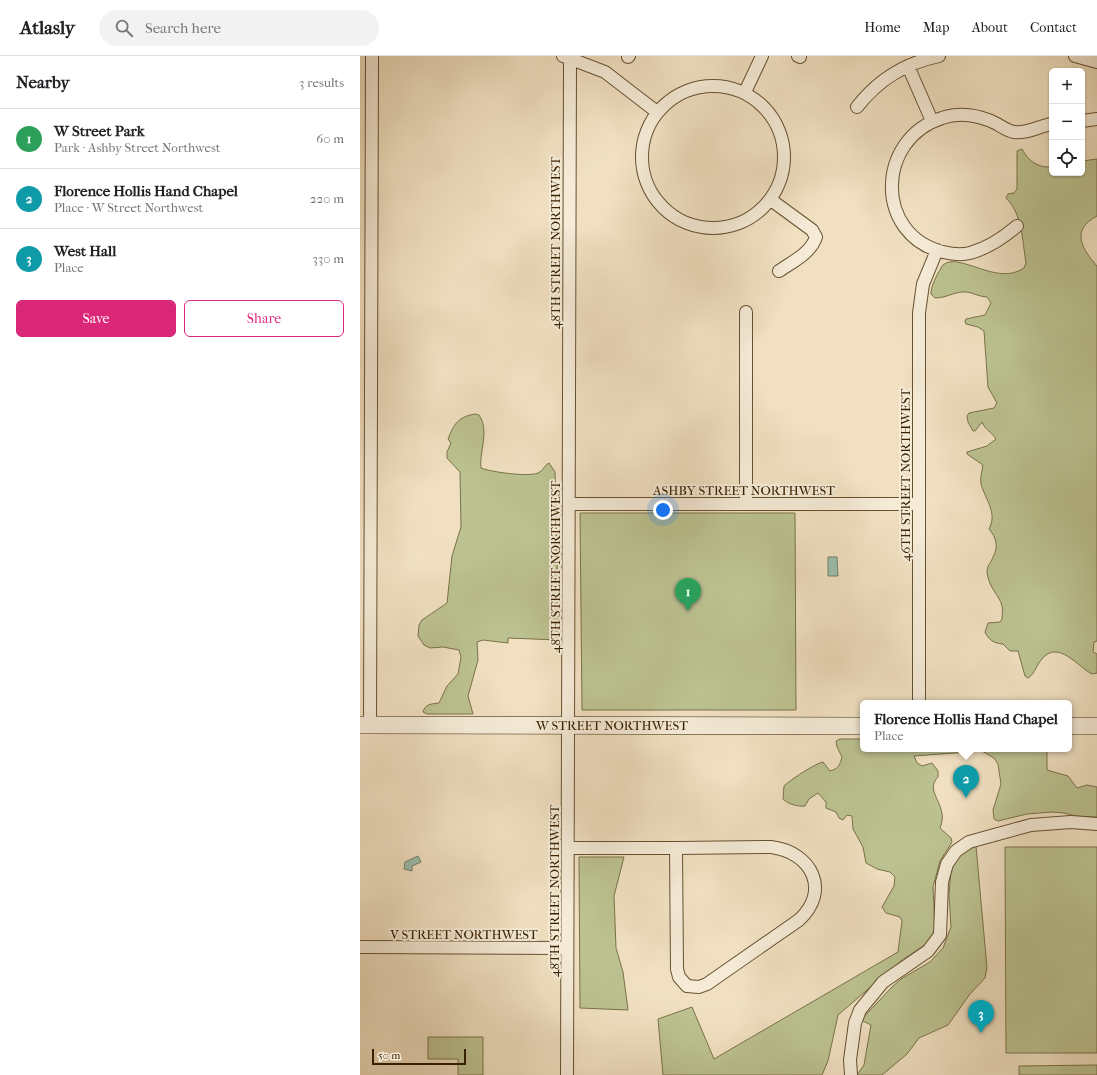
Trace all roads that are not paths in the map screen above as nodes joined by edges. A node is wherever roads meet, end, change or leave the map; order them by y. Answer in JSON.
{"nodes":[{"id":1,"x":372,"y":56,"type":"edge"},
{"id":2,"x":762,"y":56,"type":"edge"},
{"id":3,"x":939,"y":56,"type":"edge"},
{"id":4,"x":1075,"y":56,"type":"edge"},
{"id":5,"x":566,"y":57,"type":"edge"},
{"id":6,"x":1097,"y":62,"type":"edge"},
{"id":7,"x":908,"y":66,"type":"junction"},
{"id":8,"x":744,"y":92,"type":"junction"},
{"id":9,"x":857,"y":107,"type":"dead end"},
{"id":10,"x":657,"y":112,"type":"junction"},
{"id":11,"x":1097,"y":119,"type":"edge"},
{"id":12,"x":1085,"y":121,"type":"edge"},
{"id":13,"x":932,"y":122,"type":"junction"},
{"id":14,"x":1049,"y":125,"type":"edge"},
{"id":15,"x":771,"y":200,"type":"junction"},
{"id":16,"x":1017,"y":226,"type":"dead end"},
{"id":17,"x":937,"y":250,"type":"junction"},
{"id":18,"x":779,"y":271,"type":"dead end"},
{"id":19,"x":746,"y":312,"type":"dead end"},
{"id":20,"x":569,"y":504,"type":"junction"},
{"id":21,"x":746,"y":504,"type":"junction"},
{"id":22,"x":919,"y":504,"type":"junction"},
{"id":23,"x":919,"y":700,"type":"edge"},
{"id":24,"x":365,"y":725,"type":"edge"},
{"id":25,"x":568,"y":725,"type":"junction"},
{"id":26,"x":860,"y":726,"type":"edge"},
{"id":27,"x":1072,"y":726,"type":"edge"},
{"id":28,"x":1097,"y":726,"type":"edge"},
{"id":29,"x":1097,"y":824,"type":"edge"},
{"id":30,"x":568,"y":848,"type":"junction"},
{"id":31,"x":676,"y":848,"type":"junction"},
{"id":32,"x":360,"y":948,"type":"edge"},
{"id":33,"x":568,"y":948,"type":"junction"},
{"id":34,"x":567,"y":1075,"type":"edge"},
{"id":35,"x":851,"y":1075,"type":"edge"}],
"edges":[{"from":1,"to":24,"type":"street"},
{"from":2,"to":8,"type":"street"},
{"from":3,"to":7,"type":"street"},
{"from":4,"to":6,"type":"street"},
{"from":5,"to":10,"type":"street"},
{"from":5,"to":20,"type":"street","name":"48TH STREET NORTHWEST"},
{"from":7,"to":9,"type":"street"},
{"from":7,"to":13,"type":"street"},
{"from":8,"to":10,"type":"street"},
{"from":8,"to":15,"type":"street"},
{"from":10,"to":15,"type":"street"},
{"from":11,"to":12,"type":"street"},
{"from":13,"to":14,"type":"street"},
{"from":13,"to":17,"type":"street"},
{"from":15,"to":18,"type":"street"},
{"from":16,"to":17,"type":"street"},
{"from":17,"to":22,"type":"street","name":"46TH STREET NORTHWEST"},
{"from":19,"to":21,"type":"street"},
{"from":20,"to":21,"type":"street","name":"ASHBY STREET NORTHWEST"},
{"from":20,"to":25,"type":"street","name":"48TH STREET NORTHWEST"},
{"from":21,"to":22,"type":"street","name":"ASHBY STREET NORTHWEST"},
{"from":22,"to":23,"type":"street","name":"46TH STREET NORTHWEST"},
{"from":24,"to":25,"type":"street","name":"W STREET NORTHWEST"},
{"from":25,"to":26,"type":"street","name":"W STREET NORTHWEST"},
{"from":25,"to":30,"type":"street","name":"48TH STREET NORTHWEST"},
{"from":27,"to":28,"type":"street"},
{"from":29,"to":35,"type":"street"},
{"from":30,"to":31,"type":"street"},
{"from":30,"to":33,"type":"street","name":"48TH STREET NORTHWEST"},
{"from":31,"to":31,"type":"street"},
{"from":32,"to":33,"type":"street","name":"V STREET NORTHWEST"},
{"from":33,"to":34,"type":"street","name":"48TH STREET NORTHWEST"}]}
